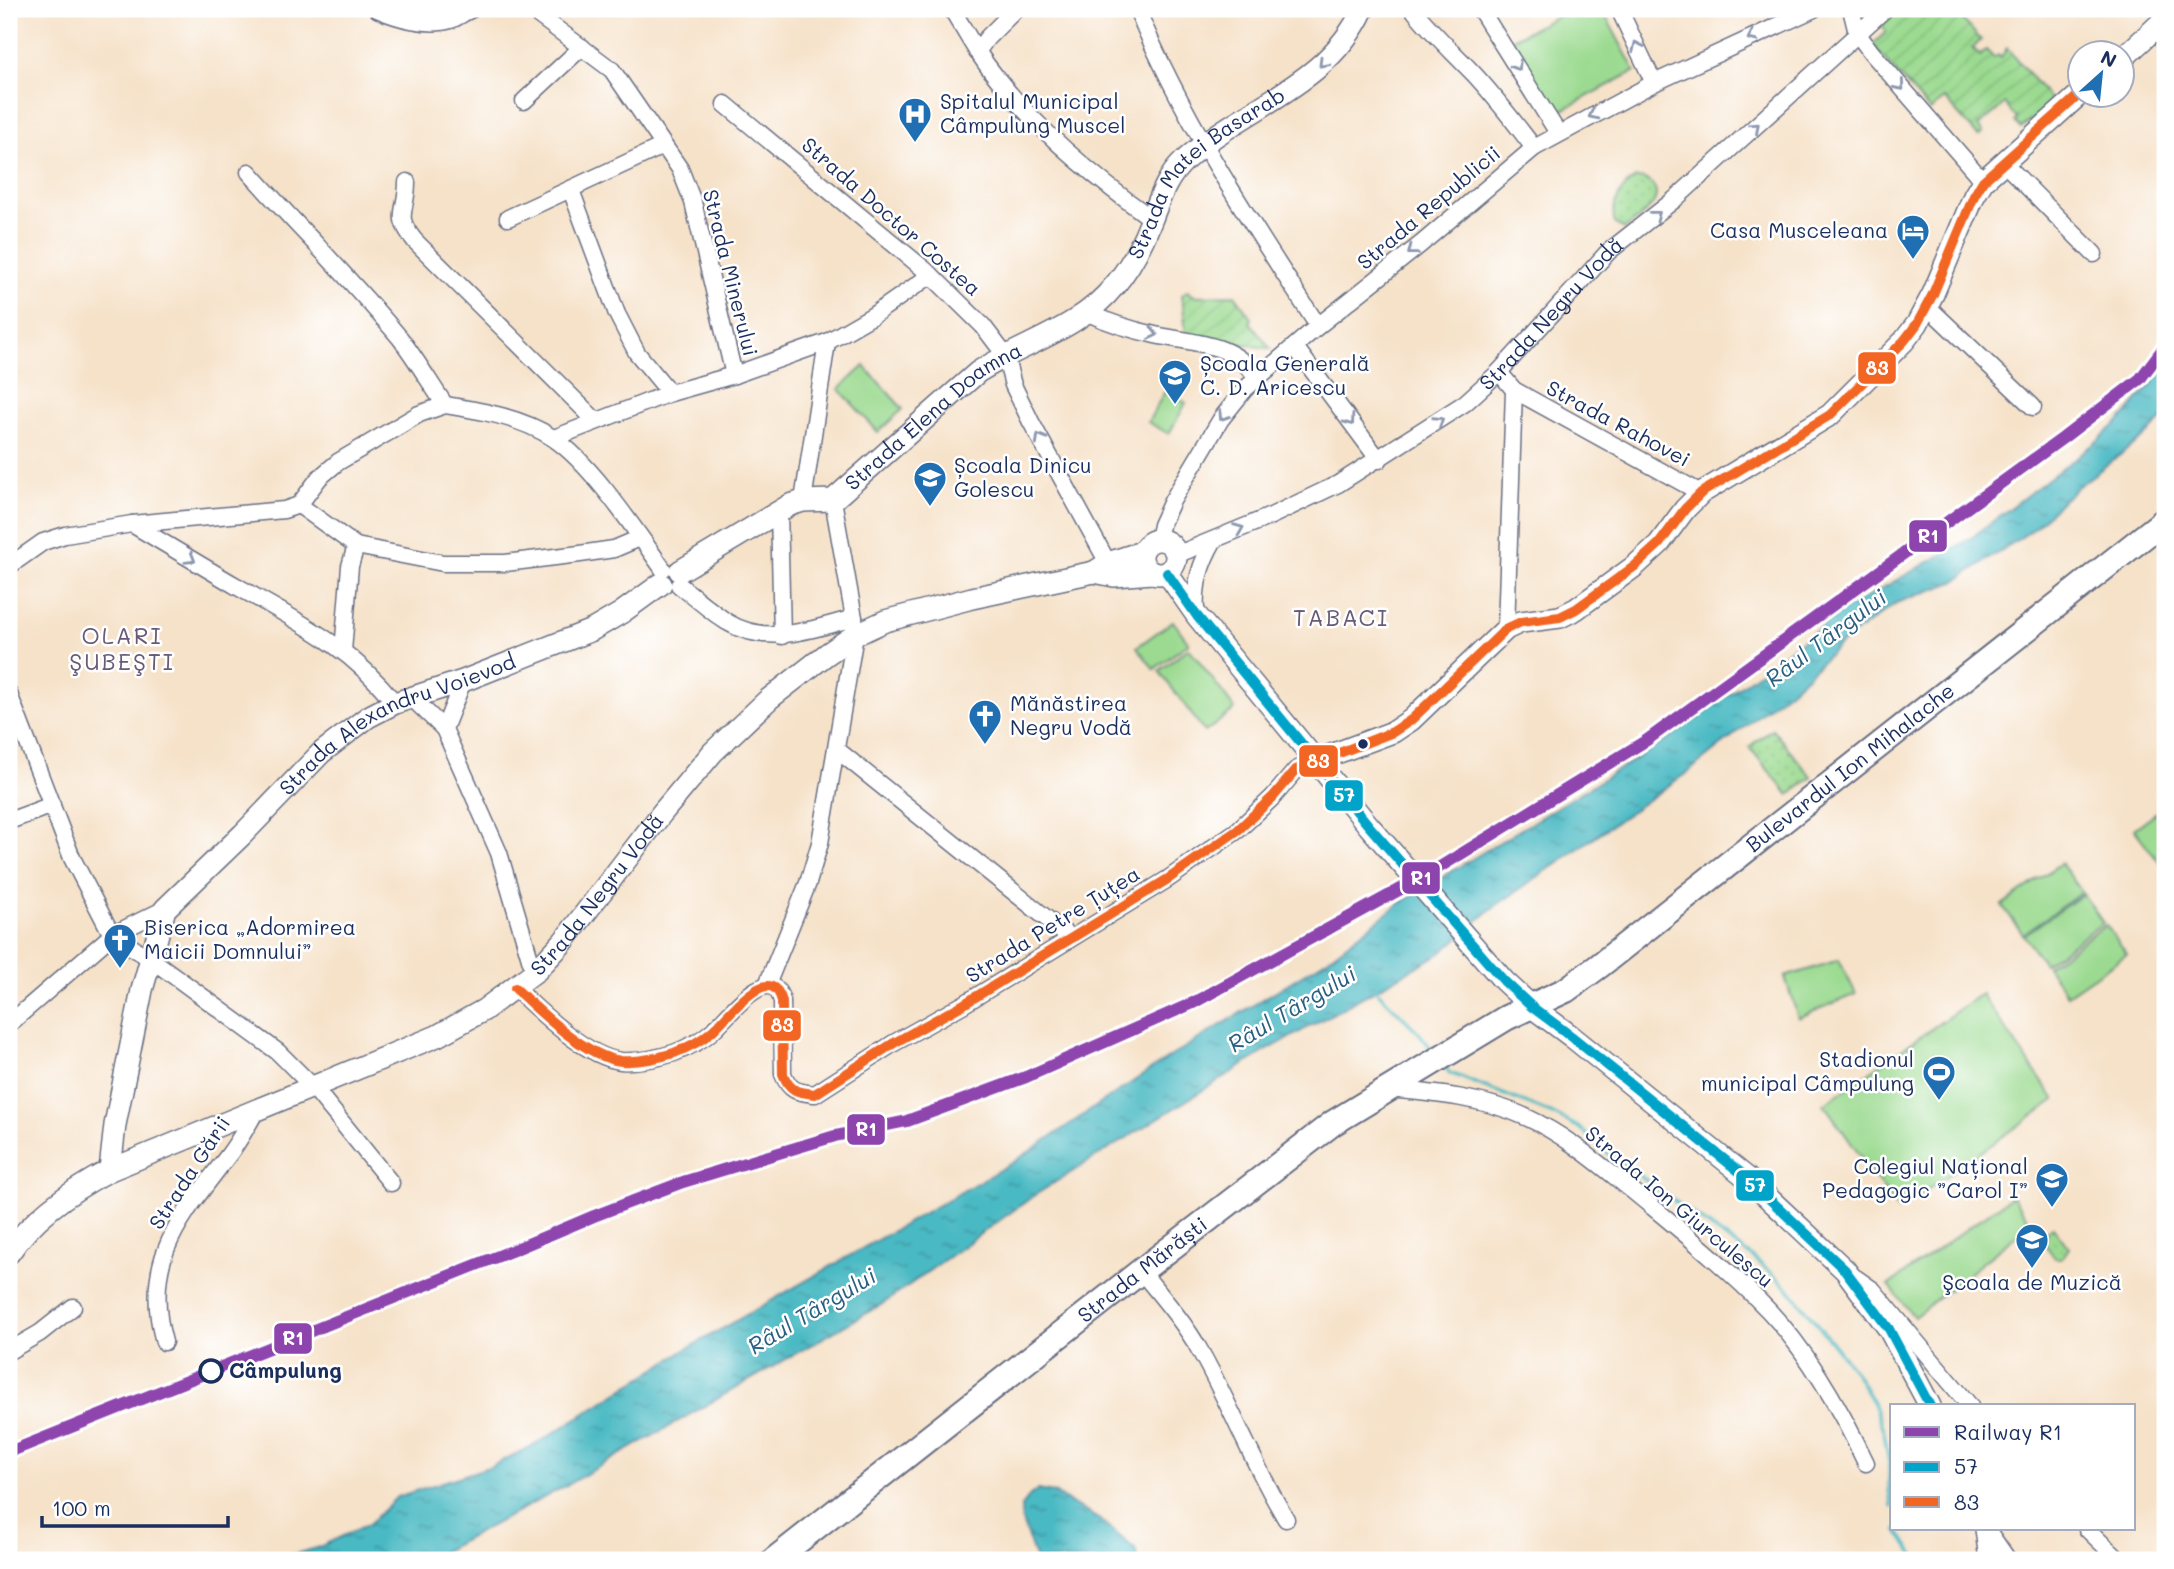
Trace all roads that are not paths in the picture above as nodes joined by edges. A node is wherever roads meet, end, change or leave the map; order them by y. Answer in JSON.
{"nodes":[{"id":1,"x":377,"y":9,"type":"edge"},
{"id":2,"x":472,"y":9,"type":"edge"},
{"id":3,"x":530,"y":9,"type":"edge"},
{"id":4,"x":952,"y":9,"type":"edge"},
{"id":5,"x":1137,"y":9,"type":"edge"},
{"id":6,"x":1363,"y":9,"type":"edge"},
{"id":7,"x":1413,"y":9,"type":"edge"},
{"id":8,"x":1480,"y":9,"type":"edge"},
{"id":9,"x":1619,"y":9,"type":"edge"},
{"id":10,"x":1814,"y":9,"type":"edge"},
{"id":11,"x":1885,"y":9,"type":"edge"},
{"id":12,"x":1011,"y":10,"type":"edge"},
{"id":13,"x":1853,"y":10,"type":"edge"},
{"id":14,"x":2165,"y":19,"type":"edge"},
{"id":15,"x":1857,"y":33,"type":"junction"},
{"id":16,"x":2136,"y":46,"type":"edge"},
{"id":17,"x":582,"y":47,"type":"junction"},
{"id":18,"x":977,"y":52,"type":"junction"},
{"id":19,"x":1654,"y":83,"type":"junction"},
{"id":20,"x":524,"y":101,"type":"dead end"},
{"id":21,"x":725,"y":104,"type":"dead end"},
{"id":22,"x":2066,"y":106,"type":"edge"},
{"id":23,"x":1558,"y":133,"type":"junction"},
{"id":24,"x":1204,"y":144,"type":"junction"},
{"id":25,"x":663,"y":146,"type":"junction"},
{"id":26,"x":1534,"y":148,"type":"junction"},
{"id":27,"x":2003,"y":162,"type":"junction"},
{"id":28,"x":249,"y":172,"type":"dead end"},
{"id":29,"x":1983,"y":181,"type":"junction"},
{"id":30,"x":407,"y":182,"type":"dead end"},
{"id":31,"x":571,"y":190,"type":"junction"},
{"id":32,"x":508,"y":218,"type":"dead end"},
{"id":33,"x":1152,"y":219,"type":"junction"},
{"id":34,"x":2094,"y":254,"type":"dead end"},
{"id":35,"x":931,"y":275,"type":"junction"},
{"id":36,"x":1927,"y":306,"type":"junction"},
{"id":37,"x":1088,"y":313,"type":"junction"},
{"id":38,"x":1318,"y":326,"type":"junction"},
{"id":39,"x":1049,"y":335,"type":"joint"},
{"id":40,"x":827,"y":342,"type":"junction"},
{"id":41,"x":1294,"y":347,"type":"junction"},
{"id":42,"x":1005,"y":355,"type":"junction"},
{"id":43,"x":1499,"y":372,"type":"junction"},
{"id":44,"x":734,"y":375,"type":"junction"},
{"id":45,"x":1256,"y":378,"type":"junction"},
{"id":46,"x":1514,"y":390,"type":"junction"},
{"id":47,"x":670,"y":393,"type":"junction"},
{"id":48,"x":445,"y":405,"type":"junction"},
{"id":49,"x":2033,"y":407,"type":"dead end"},
{"id":50,"x":596,"y":421,"type":"junction"},
{"id":51,"x":554,"y":438,"type":"junction"},
{"id":52,"x":1379,"y":460,"type":"junction"},
{"id":53,"x":1702,"y":493,"type":"junction"},
{"id":54,"x":833,"y":500,"type":"junction"},
{"id":55,"x":803,"y":502,"type":"junction"},
{"id":56,"x":299,"y":505,"type":"junction"},
{"id":57,"x":779,"y":511,"type":"junction"},
{"id":58,"x":2165,"y":520,"type":"edge"},
{"id":59,"x":132,"y":524,"type":"junction"},
{"id":60,"x":640,"y":538,"type":"junction"},
{"id":61,"x":1214,"y":540,"type":"junction"},
{"id":62,"x":356,"y":546,"type":"junction"},
{"id":63,"x":1150,"y":546,"type":"junction"},
{"id":64,"x":9,"y":566,"type":"edge"},
{"id":65,"x":1101,"y":567,"type":"junction"},
{"id":66,"x":1165,"y":567,"type":"junction"},
{"id":67,"x":671,"y":577,"type":"junction"},
{"id":68,"x":1196,"y":616,"type":"junction"},
{"id":69,"x":855,"y":626,"type":"junction"},
{"id":70,"x":1506,"y":629,"type":"junction"},
{"id":71,"x":782,"y":636,"type":"junction"},
{"id":72,"x":344,"y":651,"type":"junction"},
{"id":73,"x":463,"y":681,"type":"junction"},
{"id":74,"x":9,"y":694,"type":"edge"},
{"id":75,"x":403,"y":700,"type":"junction"},
{"id":76,"x":444,"y":729,"type":"junction"},
{"id":77,"x":835,"y":749,"type":"junction"},
{"id":78,"x":1315,"y":761,"type":"junction"},
{"id":79,"x":52,"y":805,"type":"junction"},
{"id":80,"x":9,"y":821,"type":"edge"},
{"id":81,"x":164,"y":909,"type":"junction"},
{"id":82,"x":112,"y":935,"type":"junction"},
{"id":83,"x":1071,"y":938,"type":"junction"},
{"id":84,"x":151,"y":959,"type":"junction"},
{"id":85,"x":537,"y":970,"type":"junction"},
{"id":86,"x":771,"y":986,"type":"junction"},
{"id":87,"x":515,"y":988,"type":"junction"},
{"id":88,"x":1531,"y":1007,"type":"junction"},
{"id":89,"x":9,"y":1024,"type":"edge"},
{"id":90,"x":314,"y":1087,"type":"junction"},
{"id":91,"x":1387,"y":1089,"type":"junction"},
{"id":92,"x":256,"y":1111,"type":"junction"},
{"id":93,"x":110,"y":1170,"type":"junction"},
{"id":94,"x":391,"y":1184,"type":"dead end"},
{"id":95,"x":9,"y":1253,"type":"edge"},
{"id":96,"x":1845,"y":1270,"type":"junction"},
{"id":97,"x":1141,"y":1271,"type":"junction"},
{"id":98,"x":73,"y":1307,"type":"dead end"},
{"id":99,"x":164,"y":1342,"type":"dead end"},
{"id":100,"x":9,"y":1351,"type":"edge"},
{"id":101,"x":1929,"y":1404,"type":"edge"},
{"id":102,"x":1968,"y":1404,"type":"edge"},
{"id":103,"x":1866,"y":1463,"type":"dead end"},
{"id":104,"x":1286,"y":1519,"type":"dead end"},
{"id":105,"x":1986,"y":1530,"type":"edge"},
{"id":106,"x":1987,"y":1530,"type":"edge"},
{"id":107,"x":2088,"y":1530,"type":"edge"},
{"id":108,"x":774,"y":1560,"type":"edge"},
{"id":109,"x":1990,"y":1560,"type":"edge"},
{"id":110,"x":2008,"y":1560,"type":"edge"},
{"id":111,"x":2119,"y":1560,"type":"edge"}],
"edges":[{"from":1,"to":2,"type":"street"},
{"from":3,"to":17,"type":"street","name":"Strada Minerului"},
{"from":4,"to":18,"type":"street"},
{"from":5,"to":24,"type":"street"},
{"from":6,"to":24,"type":"main road","name":"Strada Matei Basarab","one_way":true},
{"from":7,"to":26,"type":"street"},
{"from":8,"to":23,"type":"street","one_way":true},
{"from":19,"to":9,"type":"street","one_way":true},
{"from":10,"to":19,"type":"street","name":"Strada Republicii","one_way":true},
{"from":11,"to":15,"type":"street","name":"Strada Negru Vodă"},
{"from":12,"to":18,"type":"street"},
{"from":13,"to":15,"type":"street"},
{"from":14,"to":16,"type":"main road"},
{"from":15,"to":29,"type":"street","one_way":true},
{"from":43,"to":15,"type":"street","name":"Strada Negru Vodă","one_way":true},
{"from":17,"to":20,"type":"street"},
{"from":17,"to":25,"type":"street","name":"Strada Minerului"},
{"from":18,"to":33,"type":"street"},
{"from":19,"to":23,"type":"street","name":"Strada Republicii","one_way":true},
{"from":21,"to":35,"type":"street","name":"Strada Doctor Costea"},
{"from":22,"to":27,"type":"main road"},
{"from":23,"to":26,"type":"street","name":"Strada Republicii"},
{"from":24,"to":33,"type":"main road","name":"Strada Matei Basarab"},
{"from":24,"to":38,"type":"street"},
{"from":25,"to":31,"type":"street"},
{"from":25,"to":44,"type":"street","name":"Strada Minerului"},
{"from":26,"to":38,"type":"street","name":"Strada Republicii","one_way":true},
{"from":27,"to":29,"type":"main road"},
{"from":27,"to":34,"type":"street"},
{"from":28,"to":48,"type":"street"},
{"from":29,"to":36,"type":"main road"},
{"from":30,"to":50,"type":"street"},
{"from":31,"to":32,"type":"street"},
{"from":31,"to":47,"type":"street"},
{"from":33,"to":37,"type":"main road","name":"Strada Matei Basarab"},
{"from":35,"to":40,"type":"street"},
{"from":35,"to":42,"type":"street","name":"Strada Doctor Costea"},
{"from":36,"to":49,"type":"street"},
{"from":36,"to":53,"type":"main road"},
{"from":37,"to":39,"type":"main road","name":"Strada Matei Basarab"},
{"from":37,"to":45,"type":"street","one_way":true},
{"from":38,"to":41,"type":"street","name":"Strada Republicii"},
{"from":39,"to":42,"type":"main road","name":"Strada Elena Doamna"},
{"from":40,"to":44,"type":"street"},
{"from":40,"to":55,"type":"street"},
{"from":41,"to":45,"type":"street","name":"Strada Republicii"},
{"from":41,"to":52,"type":"street","one_way":true},
{"from":42,"to":54,"type":"main road","name":"Strada Elena Doamna"},
{"from":65,"to":42,"type":"street","name":"Strada Doctor Costea","one_way":true},
{"from":43,"to":46,"type":"street"},
{"from":52,"to":43,"type":"street","name":"Strada Negru Vodă","one_way":true},
{"from":44,"to":47,"type":"street"},
{"from":45,"to":63,"type":"street","name":"Strada Republicii","one_way":true},
{"from":46,"to":53,"type":"street","name":"Strada Rahovei"},
{"from":46,"to":70,"type":"street"},
{"from":47,"to":50,"type":"street"},
{"from":48,"to":51,"type":"street"},
{"from":48,"to":56,"type":"street"},
{"from":50,"to":51,"type":"street"},
{"from":51,"to":60,"type":"street"},
{"from":61,"to":52,"type":"street","name":"Strada Negru Vodă","one_way":true},
{"from":53,"to":70,"type":"main road"},
{"from":54,"to":55,"type":"main road","name":"Strada Alexandru Voievod"},
{"from":54,"to":69,"type":"street","name":"Strada Elena Doamna"},
{"from":55,"to":57,"type":"main road","name":"Strada Alexandru Voievod"},
{"from":56,"to":59,"type":"street"},
{"from":56,"to":62,"type":"street"},
{"from":57,"to":67,"type":"main road","name":"Strada Alexandru Voievod"},
{"from":57,"to":71,"type":"street"},
{"from":58,"to":88,"type":"highway","name":"Bulevardul Ion Mihalache"},
{"from":59,"to":64,"type":"street"},
{"from":59,"to":72,"type":"street","one_way":true},
{"from":60,"to":62,"type":"street"},
{"from":60,"to":67,"type":"street"},
{"from":61,"to":66,"type":"street","name":"Strada Negru Vodă"},
{"from":61,"to":68,"type":"street"},
{"from":62,"to":72,"type":"street"},
{"from":63,"to":65,"type":"main road","name":"Strada Negru Vodă"},
{"from":63,"to":66,"type":"main road"},
{"from":63,"to":66,"type":"main road"},
{"from":65,"to":66,"type":"main road","name":"Strada Negru Vodă"},
{"from":65,"to":69,"type":"main road","name":"Strada Negru Vodă"},
{"from":66,"to":68,"type":"main road"},
{"from":67,"to":71,"type":"street"},
{"from":67,"to":73,"type":"main road","name":"Strada Alexandru Voievod"},
{"from":68,"to":78,"type":"main road"},
{"from":69,"to":71,"type":"street"},
{"from":69,"to":77,"type":"street"},
{"from":69,"to":85,"type":"main road","name":"Strada Negru Vodă"},
{"from":70,"to":78,"type":"main road"},
{"from":72,"to":75,"type":"street"},
{"from":73,"to":75,"type":"main road","name":"Strada Alexandru Voievod"},
{"from":73,"to":76,"type":"street"},
{"from":74,"to":79,"type":"street"},
{"from":75,"to":76,"type":"street"},
{"from":75,"to":81,"type":"main road","name":"Strada Alexandru Voievod"},
{"from":76,"to":85,"type":"street"},
{"from":77,"to":83,"type":"street"},
{"from":77,"to":86,"type":"street"},
{"from":78,"to":83,"type":"street","name":"Strada Petre Țuțea"},
{"from":78,"to":88,"type":"main road"},
{"from":79,"to":80,"type":"street"},
{"from":79,"to":82,"type":"street"},
{"from":81,"to":82,"type":"street"},
{"from":81,"to":84,"type":"main road"},
{"from":82,"to":84,"type":"street"},
{"from":82,"to":89,"type":"street"},
{"from":83,"to":86,"type":"street","name":"Strada Petre Țuțea"},
{"from":84,"to":90,"type":"street"},
{"from":84,"to":93,"type":"main road"},
{"from":85,"to":87,"type":"main road","name":"Strada Negru Vodă"},
{"from":86,"to":87,"type":"street"},
{"from":87,"to":90,"type":"main road","name":"Strada Negru Vodă"},
{"from":88,"to":91,"type":"highway","name":"Strada Mărăști"},
{"from":88,"to":96,"type":"main road"},
{"from":90,"to":92,"type":"main road","name":"Strada Negru Vodă"},
{"from":90,"to":94,"type":"street"},
{"from":91,"to":97,"type":"highway","name":"Strada Mărăști"},
{"from":91,"to":103,"type":"street","name":"Strada Ion Giurculescu"},
{"from":92,"to":93,"type":"main road","name":"Strada Negru Vodă"},
{"from":92,"to":99,"type":"street","name":"Strada Gării"},
{"from":93,"to":95,"type":"main road","name":"Strada Negru Vodă"},
{"from":96,"to":101,"type":"main road"},
{"from":96,"to":102,"type":"street"},
{"from":97,"to":104,"type":"street"},
{"from":97,"to":108,"type":"highway","name":"Strada Mărăști"},
{"from":98,"to":100,"type":"street"},
{"from":105,"to":109,"type":"main road"},
{"from":106,"to":110,"type":"street"},
{"from":107,"to":111,"type":"street"}]}
